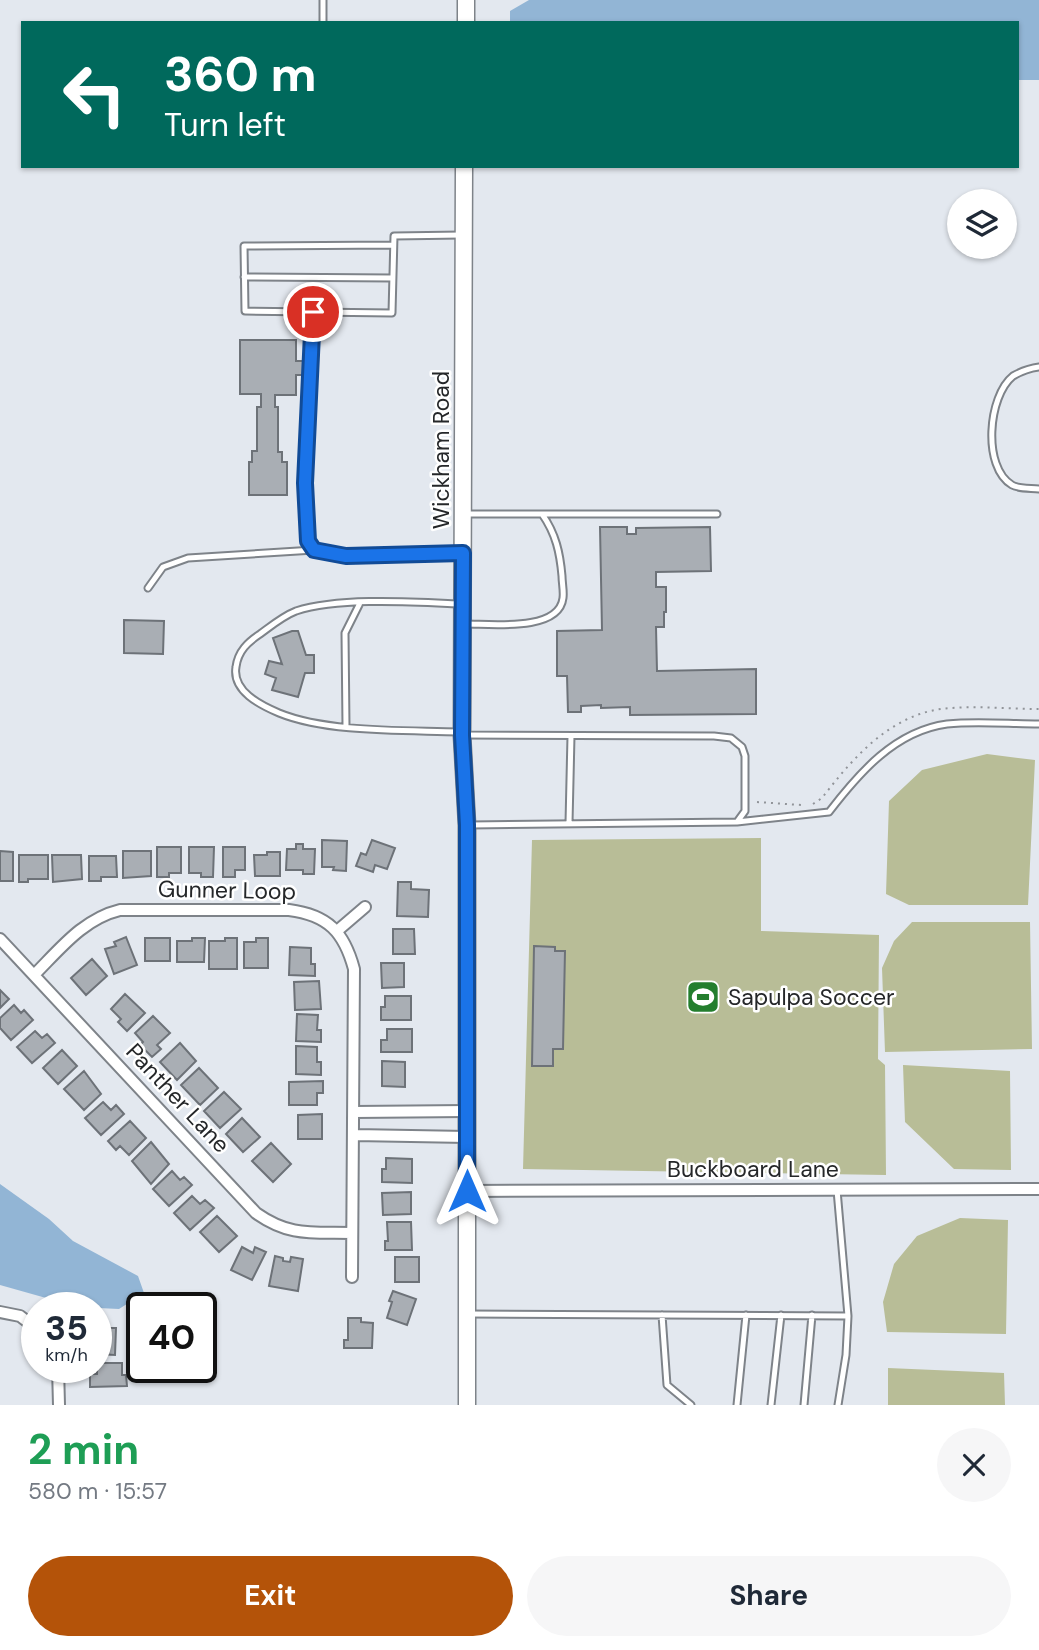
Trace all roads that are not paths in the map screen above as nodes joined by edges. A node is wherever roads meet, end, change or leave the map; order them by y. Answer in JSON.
{"nodes":[{"id":1,"x":323,"y":0,"type":"edge"},
{"id":2,"x":467,"y":0,"type":"edge"},
{"id":3,"x":323,"y":21,"type":"edge"},
{"id":4,"x":467,"y":21,"type":"edge"},
{"id":5,"x":464,"y":168,"type":"edge"},
{"id":6,"x":463,"y":235,"type":"junction"},
{"id":7,"x":393,"y":245,"type":"junction"},
{"id":8,"x":244,"y":277,"type":"junction"},
{"id":9,"x":392,"y":278,"type":"junction"},
{"id":10,"x":313,"y":312,"type":"junction"},
{"id":11,"x":1039,"y":367,"type":"edge"},
{"id":12,"x":1039,"y":489,"type":"edge"},
{"id":13,"x":463,"y":514,"type":"junction"},
{"id":14,"x":542,"y":514,"type":"junction"},
{"id":15,"x":717,"y":514,"type":"dead end"},
{"id":16,"x":314,"y":550,"type":"junction"},
{"id":17,"x":463,"y":553,"type":"junction"},
{"id":18,"x":148,"y":588,"type":"dead end"},
{"id":19,"x":359,"y":603,"type":"junction"},
{"id":20,"x":463,"y":604,"type":"junction"},
{"id":21,"x":463,"y":625,"type":"junction"},
{"id":22,"x":1039,"y":724,"type":"edge"},
{"id":23,"x":346,"y":726,"type":"junction"},
{"id":24,"x":462,"y":733,"type":"junction"},
{"id":25,"x":570,"y":736,"type":"junction"},
{"id":26,"x":737,"y":822,"type":"junction"},
{"id":27,"x":569,"y":823,"type":"junction"},
{"id":28,"x":467,"y":825,"type":"junction"},
{"id":29,"x":365,"y":908,"type":"dead end"},
{"id":30,"x":337,"y":931,"type":"junction"},
{"id":31,"x":0,"y":939,"type":"edge"},
{"id":32,"x":34,"y":975,"type":"junction"},
{"id":33,"x":467,"y":1111,"type":"junction"},
{"id":34,"x":354,"y":1112,"type":"junction"},
{"id":35,"x":355,"y":1135,"type":"junction"},
{"id":36,"x":467,"y":1137,"type":"junction"},
{"id":37,"x":1039,"y":1189,"type":"edge"},
{"id":38,"x":837,"y":1190,"type":"junction"},
{"id":39,"x":467,"y":1191,"type":"junction"},
{"id":40,"x":352,"y":1233,"type":"junction"},
{"id":41,"x":352,"y":1277,"type":"dead end"},
{"id":42,"x":0,"y":1312,"type":"edge"},
{"id":43,"x":466,"y":1314,"type":"junction"},
{"id":44,"x":662,"y":1315,"type":"junction"},
{"id":45,"x":746,"y":1315,"type":"junction"},
{"id":46,"x":781,"y":1315,"type":"junction"},
{"id":47,"x":812,"y":1315,"type":"junction"},
{"id":48,"x":848,"y":1316,"type":"junction"},
{"id":49,"x":21,"y":1318,"type":"edge"},
{"id":50,"x":58,"y":1383,"type":"edge"},
{"id":51,"x":59,"y":1405,"type":"edge"},
{"id":52,"x":467,"y":1405,"type":"edge"},
{"id":53,"x":691,"y":1405,"type":"edge"},
{"id":54,"x":737,"y":1405,"type":"edge"},
{"id":55,"x":771,"y":1405,"type":"edge"},
{"id":56,"x":804,"y":1405,"type":"edge"},
{"id":57,"x":838,"y":1405,"type":"edge"}],
"edges":[{"from":1,"to":3,"type":"lane"},
{"from":2,"to":4,"type":"street"},
{"from":5,"to":6,"type":"street","name":"Wickham Road"},
{"from":6,"to":7,"type":"lane"},
{"from":6,"to":13,"type":"street","name":"Wickham Road"},
{"from":7,"to":8,"type":"lane"},
{"from":7,"to":9,"type":"lane"},
{"from":8,"to":9,"type":"lane"},
{"from":8,"to":10,"type":"lane"},
{"from":9,"to":10,"type":"lane"},
{"from":10,"to":16,"type":"lane"},
{"from":11,"to":12,"type":"lane"},
{"from":13,"to":14,"type":"lane"},
{"from":13,"to":17,"type":"street","name":"Wickham Road"},
{"from":14,"to":15,"type":"lane"},
{"from":14,"to":21,"type":"lane"},
{"from":16,"to":17,"type":"lane"},
{"from":16,"to":18,"type":"lane"},
{"from":17,"to":20,"type":"street","name":"Wickham Road"},
{"from":19,"to":20,"type":"lane"},
{"from":19,"to":23,"type":"lane"},
{"from":19,"to":23,"type":"lane"},
{"from":20,"to":21,"type":"street","name":"Wickham Road"},
{"from":21,"to":24,"type":"street","name":"Wickham Road"},
{"from":22,"to":26,"type":"lane"},
{"from":23,"to":24,"type":"lane"},
{"from":24,"to":25,"type":"lane"},
{"from":24,"to":28,"type":"street","name":"Wickham Road"},
{"from":25,"to":26,"type":"lane"},
{"from":25,"to":27,"type":"lane"},
{"from":26,"to":27,"type":"lane"},
{"from":27,"to":28,"type":"lane"},
{"from":28,"to":33,"type":"street","name":"Wickham Road"},
{"from":29,"to":30,"type":"street"},
{"from":30,"to":32,"type":"street","name":"Gunner Loop"},
{"from":30,"to":34,"type":"street"},
{"from":31,"to":32,"type":"street","name":"Panther Lane"},
{"from":32,"to":40,"type":"street","name":"Panther Lane"},
{"from":33,"to":34,"type":"street"},
{"from":33,"to":36,"type":"street","name":"Wickham Road"},
{"from":34,"to":35,"type":"street"},
{"from":35,"to":36,"type":"street"},
{"from":35,"to":40,"type":"street"},
{"from":36,"to":39,"type":"street","name":"Wickham Road"},
{"from":37,"to":38,"type":"street","name":"Buckboard Lane"},
{"from":38,"to":39,"type":"street","name":"Buckboard Lane"},
{"from":38,"to":48,"type":"lane"},
{"from":39,"to":43,"type":"street","name":"Wickham Road"},
{"from":40,"to":41,"type":"street"},
{"from":42,"to":49,"type":"street"},
{"from":43,"to":44,"type":"lane"},
{"from":43,"to":52,"type":"street","name":"Wickham Road"},
{"from":44,"to":45,"type":"lane"},
{"from":44,"to":53,"type":"lane"},
{"from":45,"to":46,"type":"lane"},
{"from":45,"to":54,"type":"lane"},
{"from":46,"to":47,"type":"lane"},
{"from":46,"to":55,"type":"lane"},
{"from":47,"to":48,"type":"lane"},
{"from":47,"to":56,"type":"lane"},
{"from":48,"to":57,"type":"lane"},
{"from":50,"to":51,"type":"street"}]}
